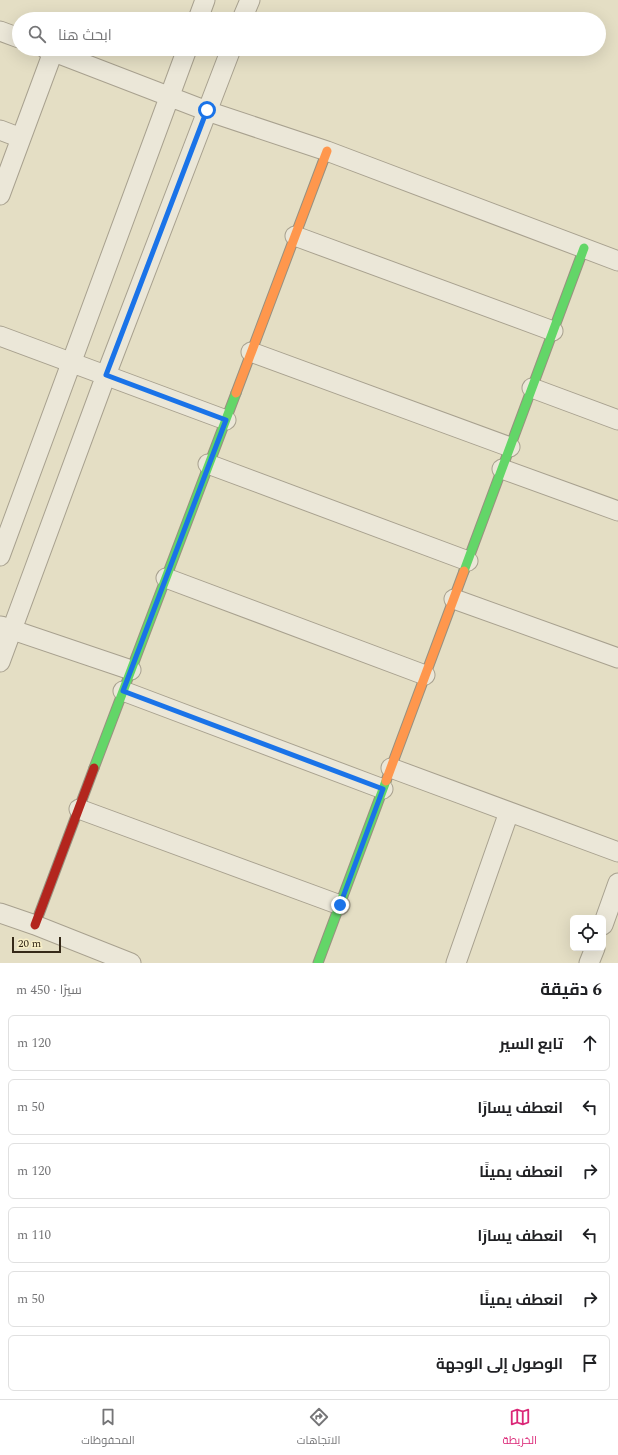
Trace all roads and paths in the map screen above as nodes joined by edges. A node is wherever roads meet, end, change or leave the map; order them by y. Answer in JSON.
{"nodes":[{"id":1,"x":205,"y":0,"type":"edge"},
{"id":2,"x":250,"y":0,"type":"edge"},
{"id":3,"x":201,"y":12,"type":"edge"},
{"id":4,"x":245,"y":12,"type":"edge"},
{"id":5,"x":0,"y":31,"type":"edge"},
{"id":6,"x":12,"y":35,"type":"edge"},
{"id":7,"x":48,"y":56,"type":"edge"},
{"id":8,"x":65,"y":56,"type":"edge"},
{"id":9,"x":185,"y":56,"type":"edge"},
{"id":10,"x":228,"y":56,"type":"edge"},
{"id":11,"x":170,"y":97,"type":"junction"},
{"id":12,"x":207,"y":110,"type":"junction"},
{"id":13,"x":0,"y":130,"type":"edge"},
{"id":14,"x":21,"y":138,"type":"junction"},
{"id":15,"x":327,"y":151,"type":"junction"},
{"id":16,"x":0,"y":195,"type":"edge"},
{"id":17,"x":295,"y":236,"type":"junction"},
{"id":18,"x":584,"y":248,"type":"junction"},
{"id":19,"x":618,"y":261,"type":"edge"},
{"id":20,"x":553,"y":332,"type":"junction"},
{"id":21,"x":0,"y":336,"type":"edge"},
{"id":22,"x":251,"y":352,"type":"junction"},
{"id":23,"x":71,"y":362,"type":"junction"},
{"id":24,"x":106,"y":375,"type":"junction"},
{"id":25,"x":532,"y":388,"type":"junction"},
{"id":26,"x":226,"y":420,"type":"junction"},
{"id":27,"x":618,"y":420,"type":"edge"},
{"id":28,"x":510,"y":447,"type":"junction"},
{"id":29,"x":208,"y":464,"type":"junction"},
{"id":30,"x":502,"y":469,"type":"junction"},
{"id":31,"x":618,"y":511,"type":"edge"},
{"id":32,"x":0,"y":556,"type":"edge"},
{"id":33,"x":468,"y":561,"type":"junction"},
{"id":34,"x":166,"y":578,"type":"junction"},
{"id":35,"x":454,"y":599,"type":"junction"},
{"id":36,"x":6,"y":628,"type":"edge"},
{"id":37,"x":618,"y":658,"type":"edge"},
{"id":38,"x":0,"y":662,"type":"edge"},
{"id":39,"x":131,"y":670,"type":"junction"},
{"id":40,"x":425,"y":675,"type":"junction"},
{"id":41,"x":123,"y":691,"type":"junction"},
{"id":42,"x":391,"y":768,"type":"junction"},
{"id":43,"x":383,"y":789,"type":"junction"},
{"id":44,"x":79,"y":808,"type":"junction"},
{"id":45,"x":509,"y":812,"type":"junction"},
{"id":46,"x":618,"y":852,"type":"edge"},
{"id":47,"x":618,"y":883,"type":"edge"},
{"id":48,"x":340,"y":905,"type":"junction"},
{"id":49,"x":0,"y":913,"type":"edge"},
{"id":50,"x":606,"y":917,"type":"edge"},
{"id":51,"x":35,"y":925,"type":"junction"},
{"id":52,"x":594,"y":951,"type":"edge"},
{"id":53,"x":131,"y":963,"type":"edge"},
{"id":54,"x":318,"y":963,"type":"edge"},
{"id":55,"x":456,"y":963,"type":"edge"},
{"id":56,"x":589,"y":963,"type":"edge"}],
"edges":[{"from":1,"to":3,"type":"street"},
{"from":2,"to":4,"type":"street"},
{"from":5,"to":6,"type":"street"},
{"from":7,"to":14,"type":"street"},
{"from":8,"to":11,"type":"street"},
{"from":9,"to":11,"type":"street"},
{"from":10,"to":12,"type":"street"},
{"from":11,"to":12,"type":"street"},
{"from":11,"to":23,"type":"street"},
{"from":12,"to":15,"type":"street"},
{"from":12,"to":24,"type":"street"},
{"from":13,"to":14,"type":"street"},
{"from":14,"to":16,"type":"street"},
{"from":15,"to":17,"type":"street"},
{"from":15,"to":18,"type":"street"},
{"from":17,"to":20,"type":"street"},
{"from":17,"to":22,"type":"street"},
{"from":18,"to":19,"type":"street"},
{"from":18,"to":20,"type":"street"},
{"from":20,"to":25,"type":"street"},
{"from":21,"to":23,"type":"street"},
{"from":22,"to":26,"type":"street"},
{"from":22,"to":28,"type":"street"},
{"from":23,"to":24,"type":"street"},
{"from":23,"to":32,"type":"street"},
{"from":24,"to":26,"type":"street"},
{"from":24,"to":36,"type":"street"},
{"from":25,"to":27,"type":"street"},
{"from":25,"to":28,"type":"street"},
{"from":26,"to":29,"type":"street"},
{"from":28,"to":30,"type":"street"},
{"from":29,"to":33,"type":"street"},
{"from":29,"to":34,"type":"street"},
{"from":30,"to":31,"type":"street"},
{"from":30,"to":33,"type":"street"},
{"from":33,"to":35,"type":"street"},
{"from":34,"to":39,"type":"street"},
{"from":34,"to":40,"type":"street"},
{"from":35,"to":37,"type":"street"},
{"from":35,"to":40,"type":"street"},
{"from":36,"to":38,"type":"street"},
{"from":36,"to":39,"type":"street"},
{"from":39,"to":41,"type":"street"},
{"from":40,"to":42,"type":"street"},
{"from":41,"to":43,"type":"street"},
{"from":41,"to":44,"type":"street"},
{"from":42,"to":43,"type":"street"},
{"from":42,"to":45,"type":"street"},
{"from":43,"to":48,"type":"street"},
{"from":44,"to":48,"type":"street"},
{"from":44,"to":51,"type":"street"},
{"from":45,"to":46,"type":"street"},
{"from":45,"to":55,"type":"street"},
{"from":47,"to":50,"type":"street"},
{"from":48,"to":54,"type":"street"},
{"from":49,"to":51,"type":"street"},
{"from":51,"to":53,"type":"street"},
{"from":52,"to":56,"type":"street"}]}
